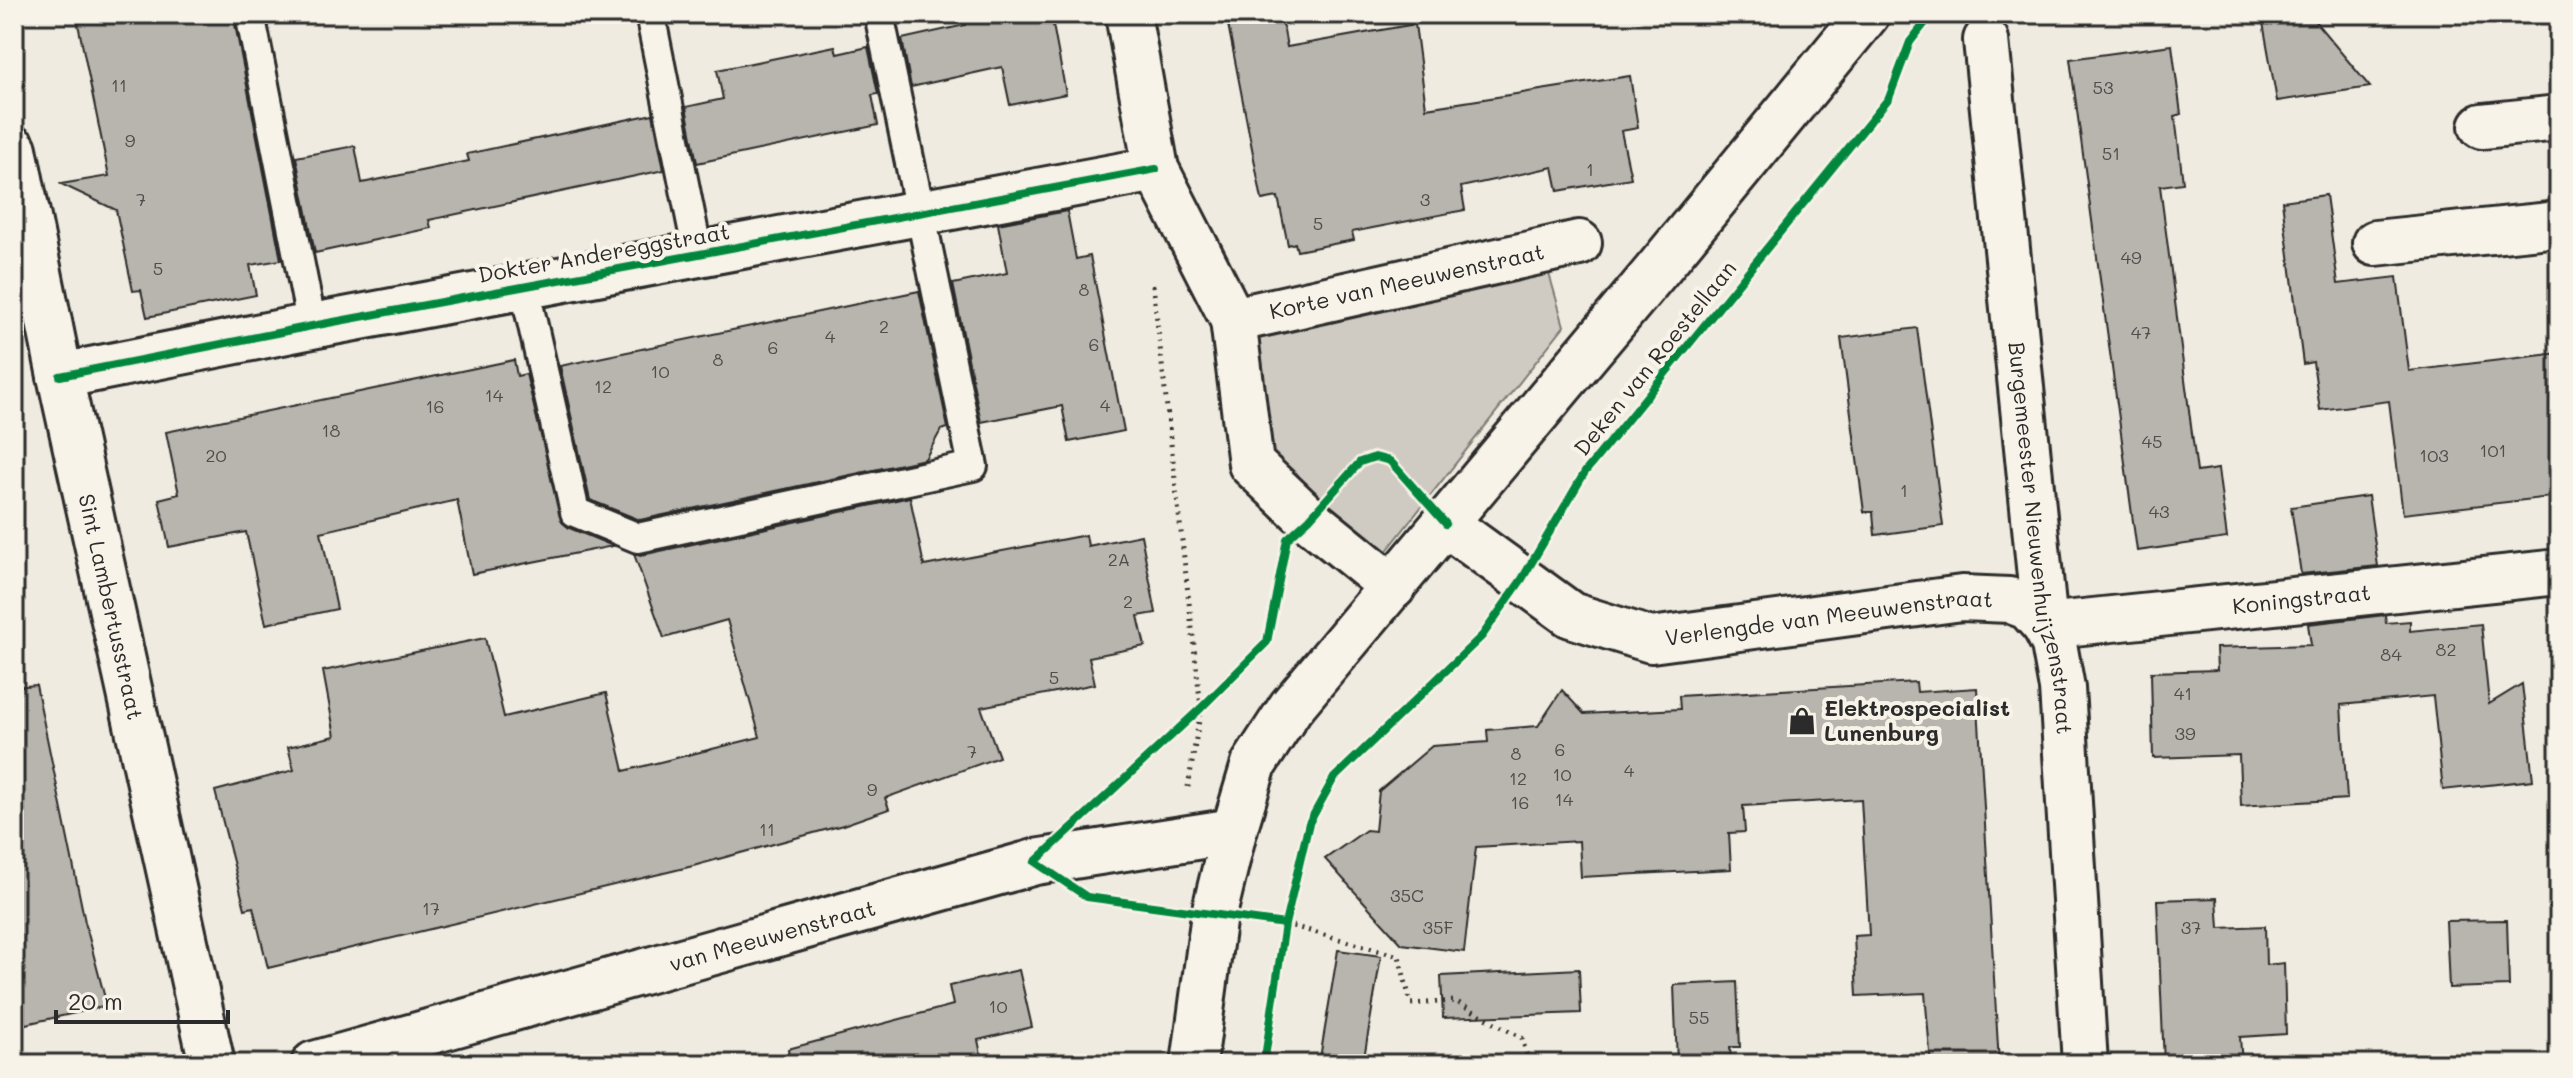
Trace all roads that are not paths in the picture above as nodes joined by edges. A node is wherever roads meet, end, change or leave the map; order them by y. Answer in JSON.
{"nodes":[{"id":1,"x":250,"y":14,"type":"edge"},
{"id":2,"x":650,"y":14,"type":"edge"},
{"id":3,"x":879,"y":14,"type":"edge"},
{"id":4,"x":1128,"y":14,"type":"edge"},
{"id":5,"x":1867,"y":14,"type":"edge"},
{"id":6,"x":1986,"y":40,"type":"dead end"},
{"id":7,"x":2559,"y":118,"type":"edge"},
{"id":8,"x":2482,"y":126,"type":"dead end"},
{"id":9,"x":14,"y":149,"type":"edge"},
{"id":10,"x":1156,"y":169,"type":"junction"},
{"id":11,"x":921,"y":212,"type":"junction"},
{"id":12,"x":2559,"y":224,"type":"edge"},
{"id":13,"x":23,"y":241,"type":"edge"},
{"id":14,"x":1579,"y":243,"type":"dead end"},
{"id":15,"x":2375,"y":243,"type":"dead end"},
{"id":16,"x":698,"y":254,"type":"junction"},
{"id":17,"x":524,"y":286,"type":"junction"},
{"id":18,"x":1233,"y":320,"type":"junction"},
{"id":19,"x":312,"y":326,"type":"junction"},
{"id":20,"x":60,"y":376,"type":"junction"},
{"id":21,"x":1446,"y":524,"type":"junction"},
{"id":22,"x":2559,"y":572,"type":"edge"},
{"id":23,"x":1393,"y":587,"type":"junction"},
{"id":24,"x":2045,"y":626,"type":"junction"},
{"id":25,"x":1234,"y":831,"type":"junction"},
{"id":26,"x":212,"y":1064,"type":"edge"},
{"id":27,"x":314,"y":1064,"type":"edge"},
{"id":28,"x":1194,"y":1064,"type":"edge"},
{"id":29,"x":2085,"y":1064,"type":"edge"}],
"edges":[{"from":1,"to":19,"type":"lane"},
{"from":2,"to":16,"type":"lane"},
{"from":3,"to":11,"type":"lane"},
{"from":4,"to":10,"type":"street"},
{"from":5,"to":21,"type":"street"},
{"from":6,"to":24,"type":"street","name":"Burgemeester Nieuwenhuijzenstraat"},
{"from":7,"to":8,"type":"street"},
{"from":9,"to":13,"type":"street","name":"Sint Lambertusstraat"},
{"from":10,"to":11,"type":"street","name":"Dokter Andereggstraat"},
{"from":10,"to":18,"type":"street"},
{"from":11,"to":16,"type":"street","name":"Dokter Andereggstraat"},
{"from":11,"to":17,"type":"lane"},
{"from":12,"to":15,"type":"street"},
{"from":13,"to":20,"type":"street","name":"Sint Lambertusstraat"},
{"from":14,"to":18,"type":"street","name":"Korte van Meeuwenstraat"},
{"from":16,"to":17,"type":"street","name":"Dokter Andereggstraat"},
{"from":17,"to":19,"type":"street","name":"Dokter Andereggstraat"},
{"from":18,"to":23,"type":"street"},
{"from":19,"to":20,"type":"street","name":"Dokter Andereggstraat"},
{"from":20,"to":26,"type":"street","name":"Sint Lambertusstraat"},
{"from":21,"to":23,"type":"street"},
{"from":21,"to":24,"type":"street","name":"Verlengde van Meeuwenstraat"},
{"from":22,"to":24,"type":"street","name":"Koningstraat"},
{"from":23,"to":25,"type":"street"},
{"from":24,"to":29,"type":"street","name":"Burgemeester Nieuwenhuijzenstraat"},
{"from":25,"to":27,"type":"street","name":"van Meeuwenstraat"},
{"from":25,"to":28,"type":"street"}]}
